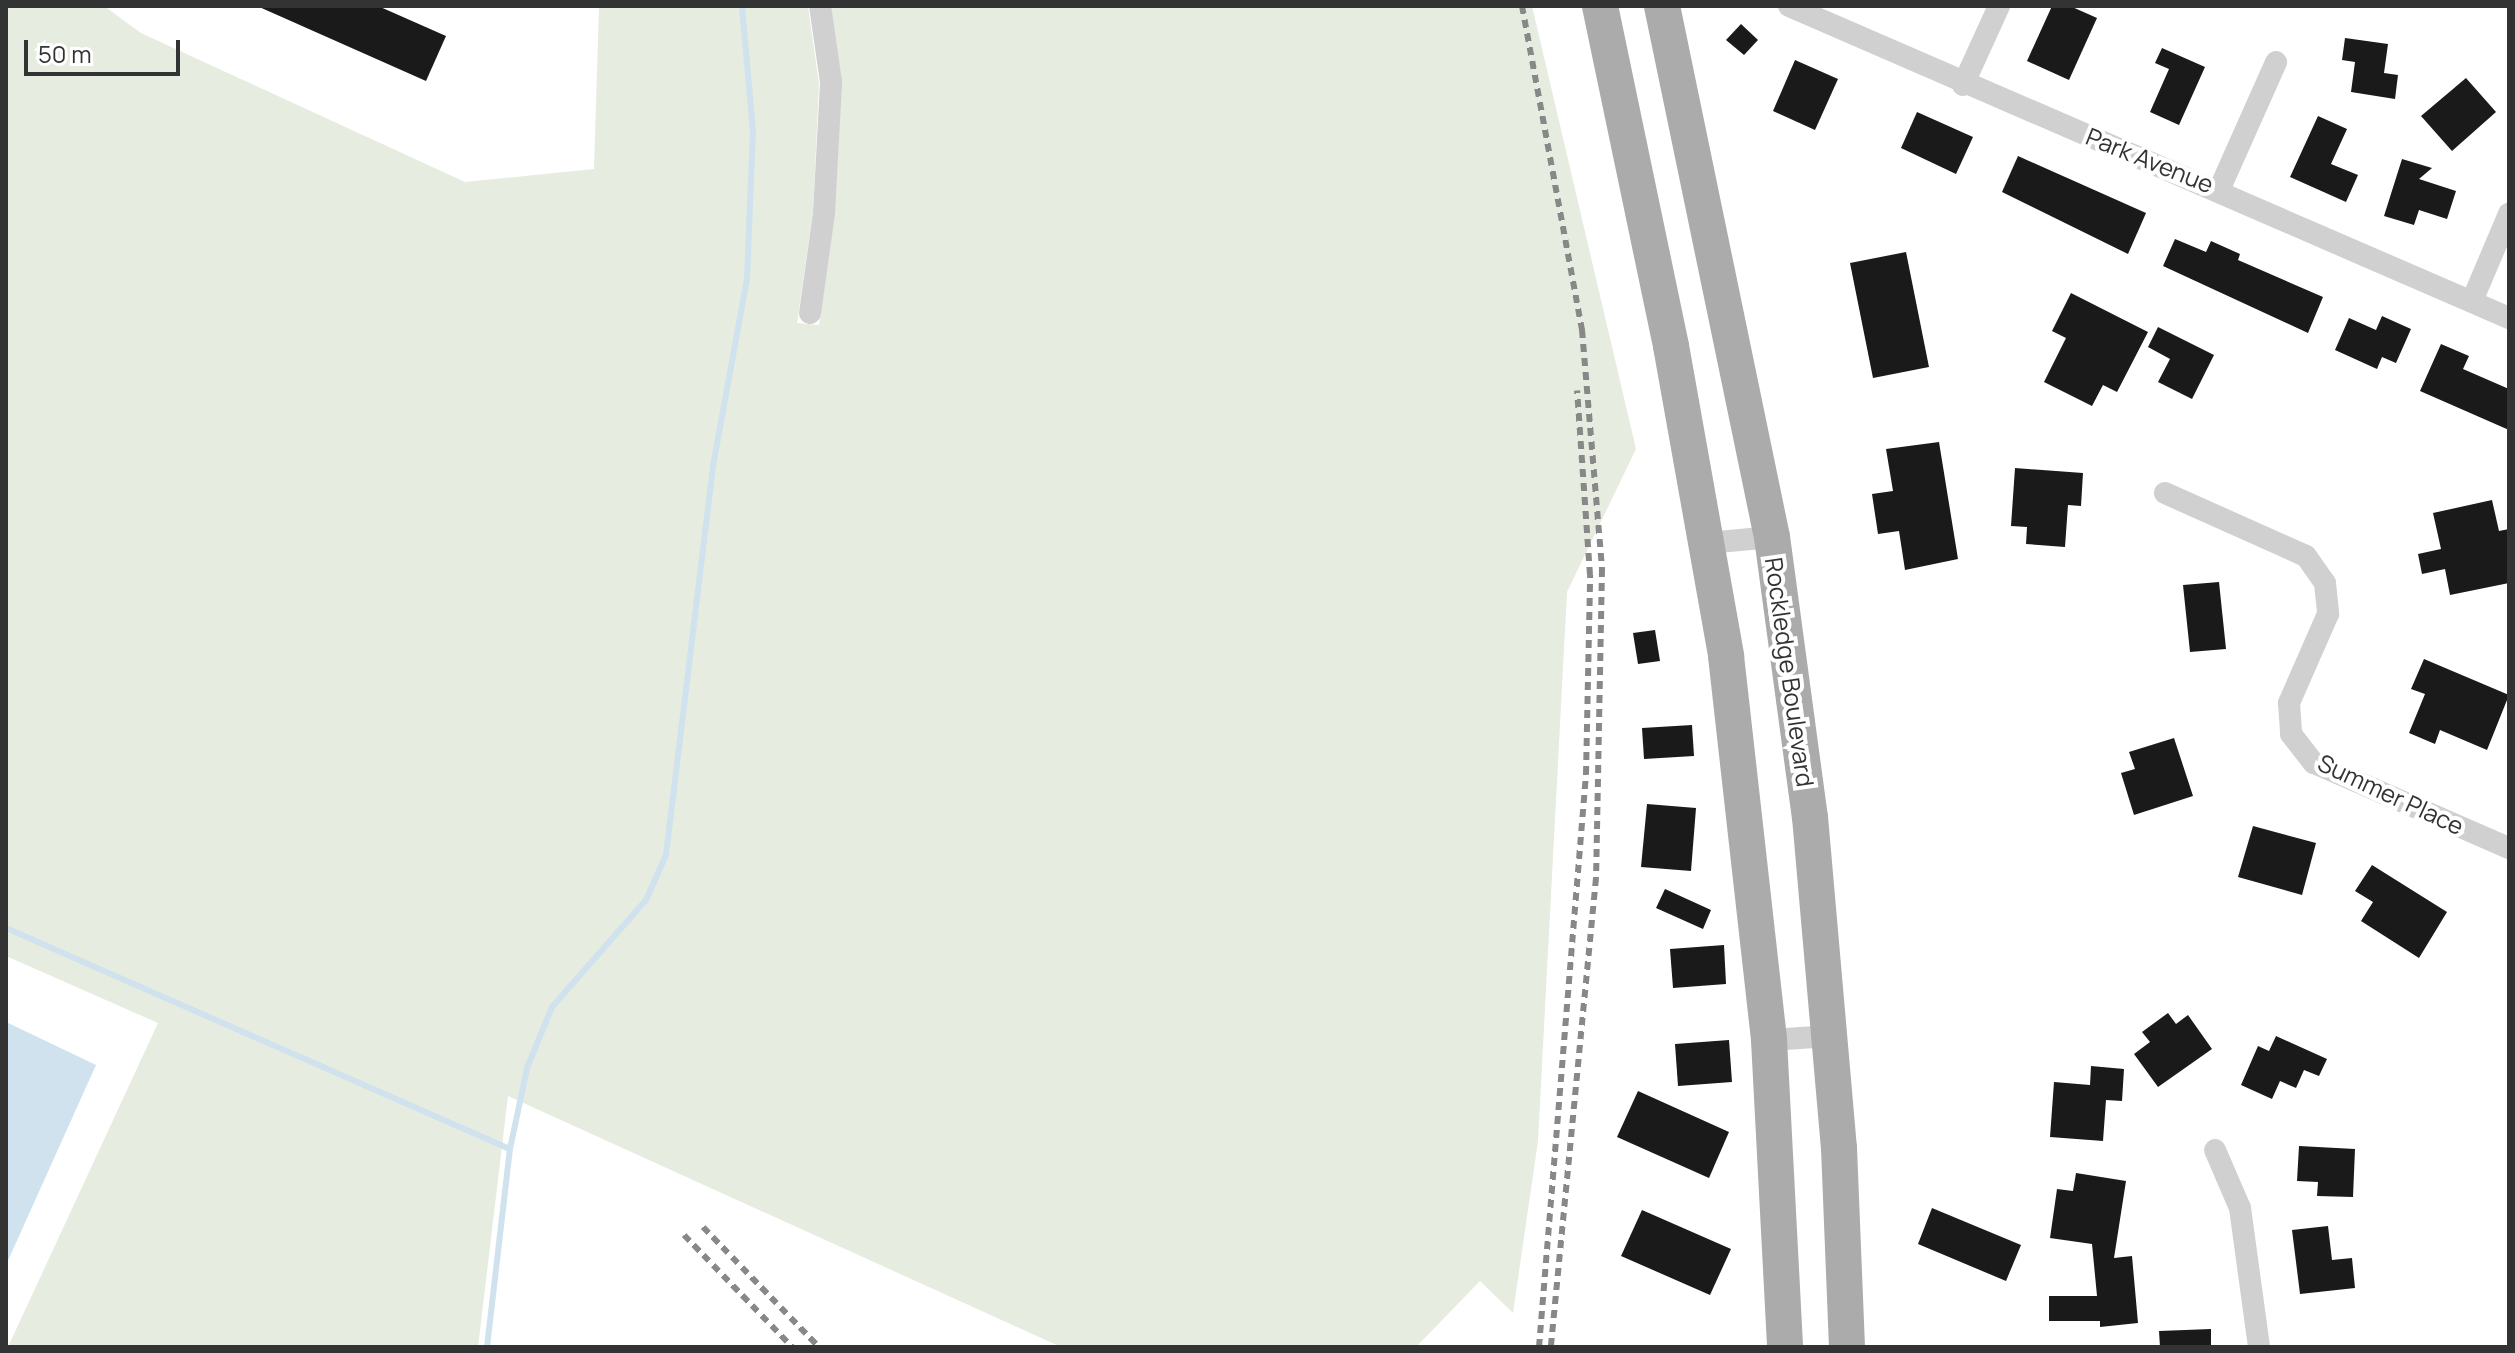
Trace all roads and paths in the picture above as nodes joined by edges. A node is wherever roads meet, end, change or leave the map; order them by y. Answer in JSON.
{"nodes":[{"id":1,"x":820,"y":6,"type":"edge"},
{"id":2,"x":1600,"y":6,"type":"edge"},
{"id":3,"x":1789,"y":6,"type":"edge"},
{"id":4,"x":1999,"y":6,"type":"edge"},
{"id":5,"x":1669,"y":17,"type":"edge"},
{"id":6,"x":2276,"y":62,"type":"dead end"},
{"id":7,"x":1963,"y":85,"type":"junction"},
{"id":8,"x":2220,"y":188,"type":"junction"},
{"id":9,"x":2509,"y":214,"type":"edge"},
{"id":10,"x":2472,"y":301,"type":"junction"},
{"id":11,"x":810,"y":313,"type":"dead end"},
{"id":12,"x":2509,"y":318,"type":"edge"},
{"id":13,"x":2165,"y":493,"type":"dead end"},
{"id":14,"x":1772,"y":537,"type":"junction"},
{"id":15,"x":1708,"y":543,"type":"junction"},
{"id":16,"x":2509,"y":848,"type":"edge"},
{"id":17,"x":1830,"y":1036,"type":"junction"},
{"id":18,"x":1769,"y":1040,"type":"junction"},
{"id":19,"x":2215,"y":1150,"type":"dead end"},
{"id":20,"x":1785,"y":1347,"type":"edge"},
{"id":21,"x":1847,"y":1347,"type":"edge"},
{"id":22,"x":2259,"y":1347,"type":"edge"}],
"edges":[{"from":1,"to":11,"type":"street"},
{"from":2,"to":15,"type":"main road"},
{"from":3,"to":7,"type":"street","name":"Park Avenue"},
{"from":4,"to":7,"type":"street"},
{"from":5,"to":14,"type":"main road","name":"Rockledge Boulevard"},
{"from":6,"to":8,"type":"street"},
{"from":7,"to":8,"type":"street","name":"Park Avenue"},
{"from":8,"to":10,"type":"street","name":"Park Avenue"},
{"from":9,"to":10,"type":"street"},
{"from":10,"to":12,"type":"street","name":"Park Avenue"},
{"from":13,"to":16,"type":"street","name":"Summer Place"},
{"from":14,"to":15,"type":"street"},
{"from":14,"to":17,"type":"main road","name":"Rockledge Boulevard"},
{"from":15,"to":18,"type":"main road"},
{"from":17,"to":18,"type":"street"},
{"from":17,"to":21,"type":"main road","name":"Rockledge Boulevard"},
{"from":18,"to":20,"type":"main road"},
{"from":19,"to":22,"type":"street"}]}
